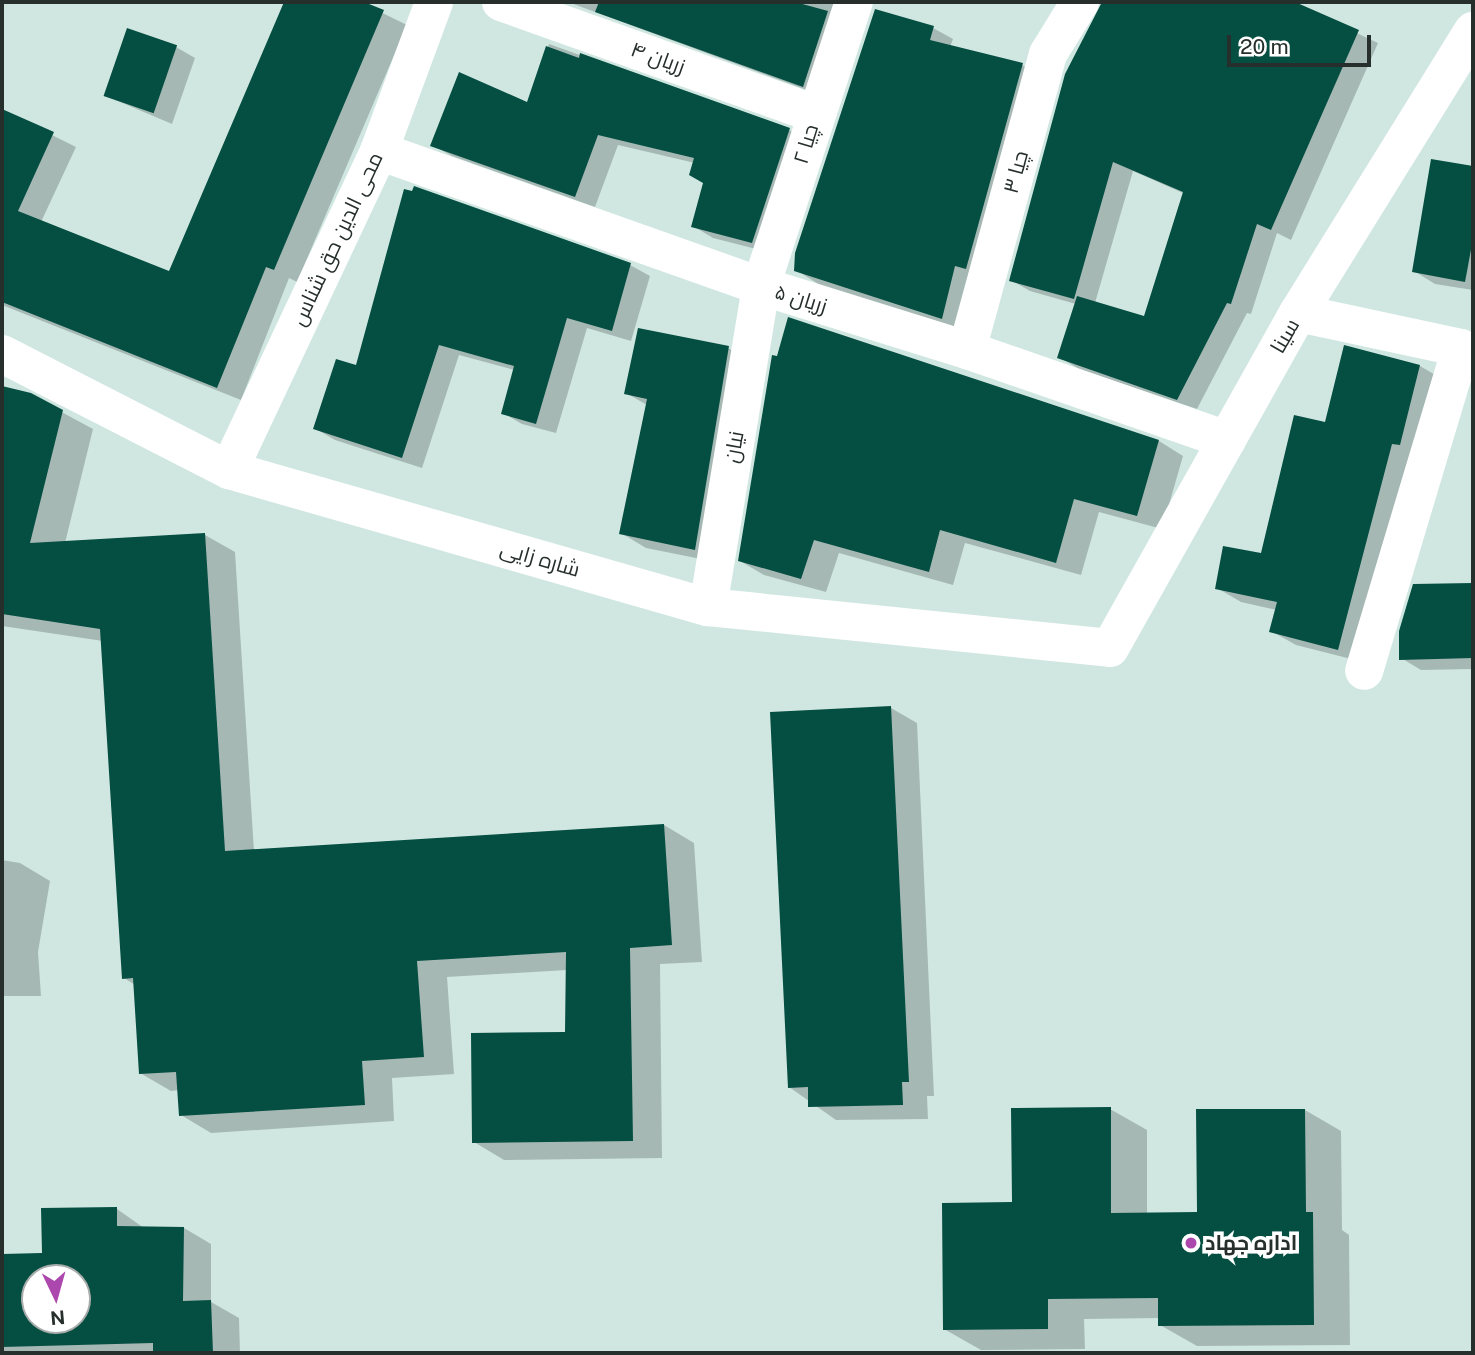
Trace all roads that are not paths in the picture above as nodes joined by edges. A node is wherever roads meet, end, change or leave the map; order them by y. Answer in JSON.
{"nodes":[{"id":1,"x":434,"y":2,"type":"edge"},
{"id":2,"x":501,"y":2,"type":"edge"},
{"id":3,"x":854,"y":2,"type":"edge"},
{"id":4,"x":1080,"y":2,"type":"edge"},
{"id":5,"x":1473,"y":30,"type":"edge"},
{"id":6,"x":815,"y":114,"type":"junction"},
{"id":7,"x":379,"y":151,"type":"junction"},
{"id":8,"x":761,"y":286,"type":"junction"},
{"id":9,"x":1298,"y":313,"type":"junction"},
{"id":10,"x":967,"y":350,"type":"junction"},
{"id":11,"x":2,"y":354,"type":"edge"},
{"id":12,"x":1227,"y":440,"type":"junction"},
{"id":13,"x":229,"y":470,"type":"junction"},
{"id":14,"x":708,"y":607,"type":"junction"},
{"id":15,"x":1110,"y":648,"type":"joint"},
{"id":16,"x":1364,"y":671,"type":"dead end"}],
"edges":[{"from":1,"to":7,"type":"street","name":"محی الدین حق شناس"},
{"from":2,"to":6,"type":"street","name":"زریان ۴"},
{"from":3,"to":6,"type":"street","name":"چیا ۲"},
{"from":4,"to":10,"type":"street","name":"چیا ۳"},
{"from":5,"to":9,"type":"street","name":"سینا"},
{"from":6,"to":8,"type":"street","name":"چیا ۲"},
{"from":7,"to":8,"type":"street","name":"زریان ۵"},
{"from":7,"to":13,"type":"street","name":"محی الدین حق شناس"},
{"from":8,"to":10,"type":"street","name":"زریان ۵"},
{"from":8,"to":14,"type":"street","name":"نیان"},
{"from":9,"to":12,"type":"street","name":"سینا"},
{"from":9,"to":16,"type":"street"},
{"from":10,"to":12,"type":"street","name":"زریان ۵"},
{"from":11,"to":13,"type":"street","name":"شاره زایی"},
{"from":12,"to":15,"type":"street","name":"سینا"},
{"from":13,"to":14,"type":"street","name":"شاره زایی"},
{"from":14,"to":15,"type":"street","name":"شاره زایی"}]}
